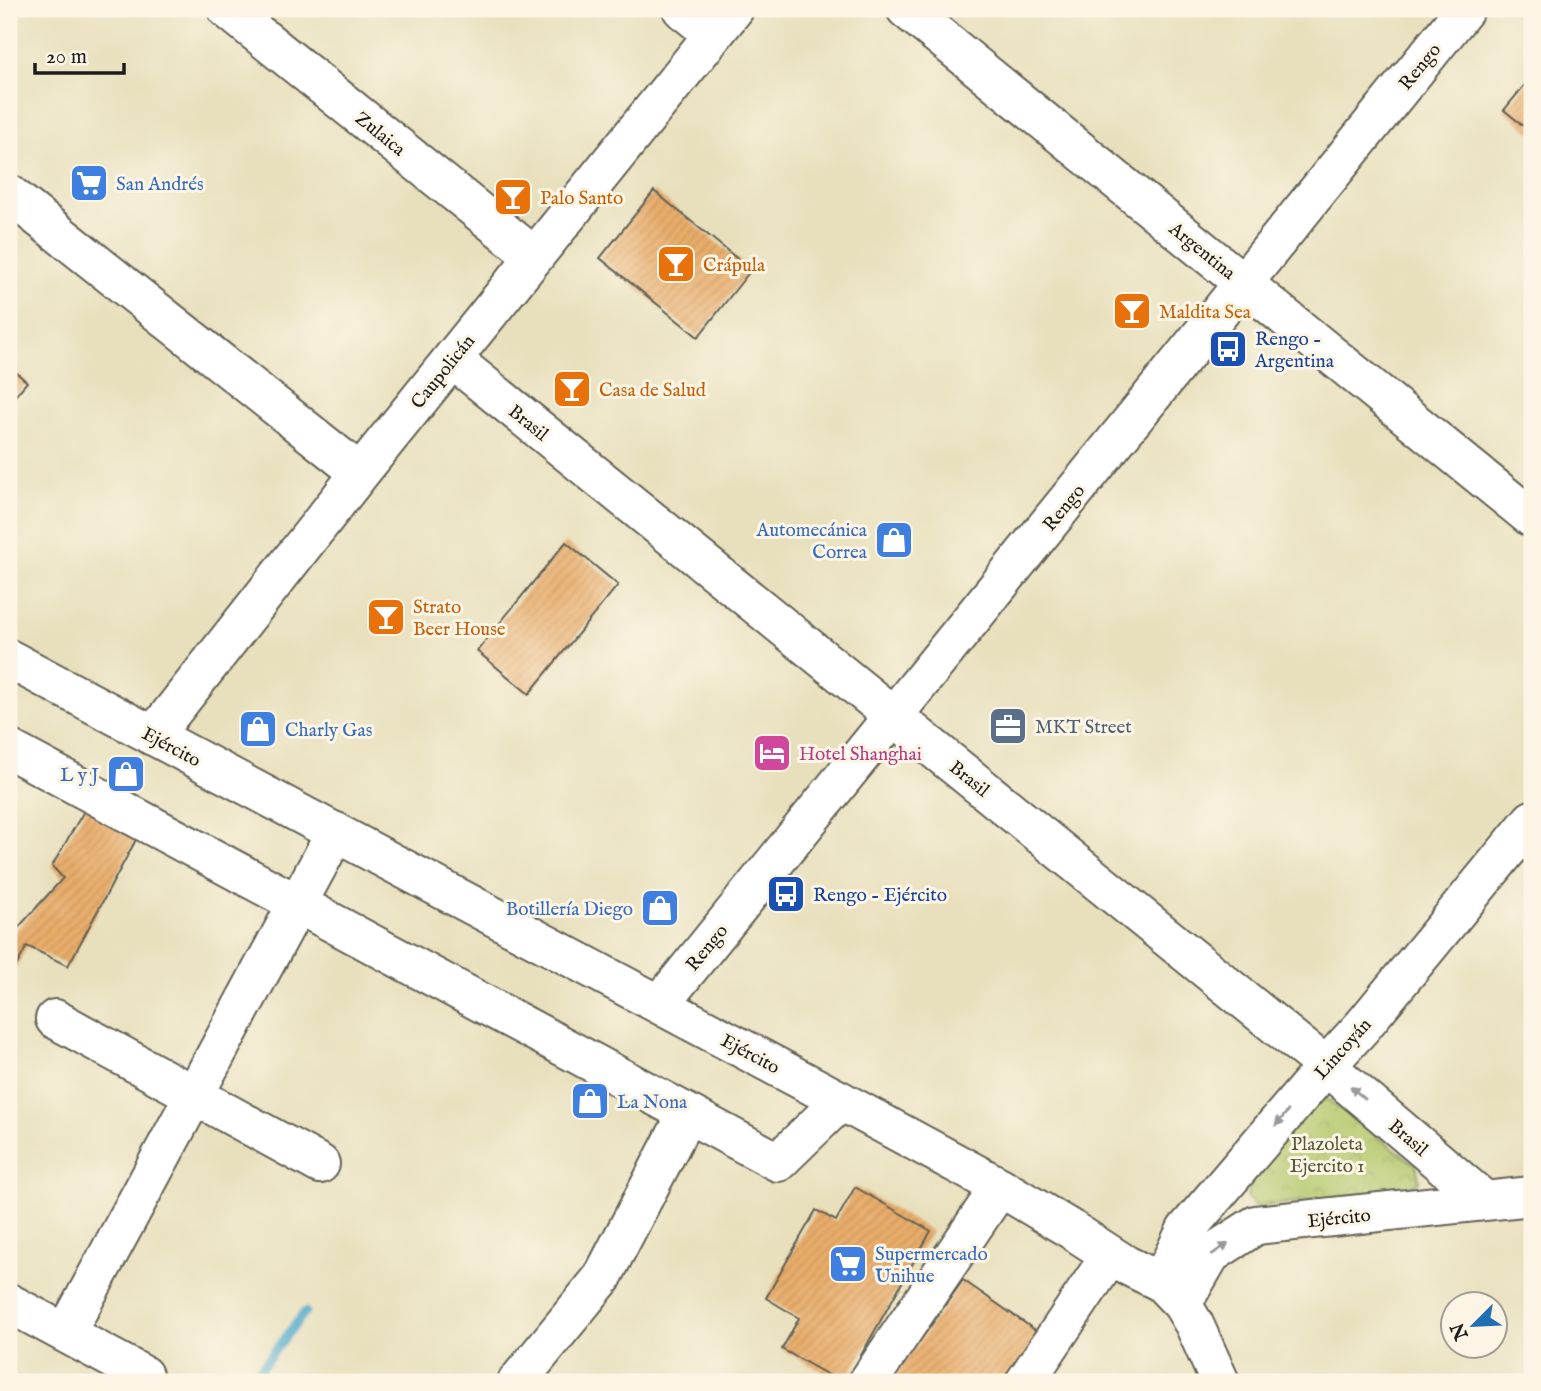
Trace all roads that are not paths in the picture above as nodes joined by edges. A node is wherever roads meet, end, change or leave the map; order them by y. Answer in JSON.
{"nodes":[{"id":1,"x":227,"y":9,"type":"edge"},
{"id":2,"x":682,"y":9,"type":"edge"},
{"id":3,"x":906,"y":9,"type":"edge"},
{"id":4,"x":1465,"y":9,"type":"edge"},
{"id":5,"x":724,"y":22,"type":"edge"},
{"id":6,"x":9,"y":194,"type":"edge"},
{"id":7,"x":534,"y":257,"type":"junction"},
{"id":8,"x":1244,"y":283,"type":"junction"},
{"id":9,"x":452,"y":359,"type":"junction"},
{"id":10,"x":360,"y":473,"type":"junction"},
{"id":11,"x":1532,"y":518,"type":"edge"},
{"id":12,"x":9,"y":659,"type":"edge"},
{"id":13,"x":893,"y":716,"type":"junction"},
{"id":14,"x":153,"y":736,"type":"junction"},
{"id":15,"x":9,"y":749,"type":"edge"},
{"id":16,"x":1532,"y":820,"type":"edge"},
{"id":17,"x":336,"y":832,"type":"junction"},
{"id":18,"x":296,"y":903,"type":"junction"},
{"id":19,"x":660,"y":1004,"type":"junction"},
{"id":20,"x":55,"y":1020,"type":"dead end"},
{"id":21,"x":1326,"y":1066,"type":"junction"},
{"id":22,"x":193,"y":1095,"type":"junction"},
{"id":23,"x":841,"y":1101,"type":"junction"},
{"id":24,"x":687,"y":1114,"type":"junction"},
{"id":25,"x":320,"y":1164,"type":"dead end"},
{"id":26,"x":1000,"y":1188,"type":"junction"},
{"id":27,"x":1532,"y":1196,"type":"edge"},
{"id":28,"x":1485,"y":1201,"type":"junction"},
{"id":29,"x":1110,"y":1255,"type":"junction"},
{"id":30,"x":1172,"y":1293,"type":"junction"},
{"id":31,"x":9,"y":1303,"type":"edge"},
{"id":32,"x":66,"y":1333,"type":"junction"},
{"id":33,"x":143,"y":1375,"type":"dead end"},
{"id":34,"x":517,"y":1382,"type":"edge"},
{"id":35,"x":868,"y":1382,"type":"edge"},
{"id":36,"x":1025,"y":1382,"type":"edge"},
{"id":37,"x":1220,"y":1382,"type":"edge"}],
"edges":[{"from":1,"to":7,"type":"street","name":"Zulaica"},
{"from":2,"to":5,"type":"street"},
{"from":3,"to":8,"type":"street","name":"Argentina"},
{"from":4,"to":8,"type":"street","name":"Rengo"},
{"from":5,"to":7,"type":"street","name":"Caupolicán"},
{"from":6,"to":10,"type":"street"},
{"from":7,"to":9,"type":"street","name":"Caupolicán"},
{"from":8,"to":11,"type":"street","name":"Argentina"},
{"from":8,"to":13,"type":"street","name":"Rengo"},
{"from":9,"to":10,"type":"street","name":"Caupolicán"},
{"from":9,"to":13,"type":"street","name":"Brasil"},
{"from":10,"to":14,"type":"street","name":"Caupolicán"},
{"from":12,"to":14,"type":"street","name":"Ejército"},
{"from":13,"to":19,"type":"street","name":"Rengo"},
{"from":13,"to":21,"type":"street","name":"Brasil"},
{"from":14,"to":17,"type":"street","name":"Ejército"},
{"from":15,"to":18,"type":"street"},
{"from":16,"to":21,"type":"street","name":"Lincoyán"},
{"from":17,"to":18,"type":"street"},
{"from":17,"to":19,"type":"street","name":"Ejército"},
{"from":18,"to":22,"type":"street"},
{"from":18,"to":24,"type":"street"},
{"from":19,"to":23,"type":"street","name":"Ejército"},
{"from":20,"to":22,"type":"street"},
{"from":28,"to":21,"type":"street","name":"Brasil","one_way":true},
{"from":21,"to":30,"type":"street","name":"Lincoyán","one_way":true},
{"from":22,"to":25,"type":"street"},
{"from":22,"to":32,"type":"street"},
{"from":23,"to":24,"type":"street"},
{"from":23,"to":26,"type":"street","name":"Ejército"},
{"from":24,"to":34,"type":"street"},
{"from":26,"to":29,"type":"street","name":"Ejército"},
{"from":26,"to":35,"type":"street"},
{"from":27,"to":28,"type":"street","name":"Ejército"},
{"from":30,"to":28,"type":"street","name":"Ejército","one_way":true},
{"from":29,"to":30,"type":"street","name":"Ejército"},
{"from":29,"to":36,"type":"street"},
{"from":30,"to":37,"type":"street"},
{"from":31,"to":32,"type":"street"},
{"from":32,"to":33,"type":"street"}]}
